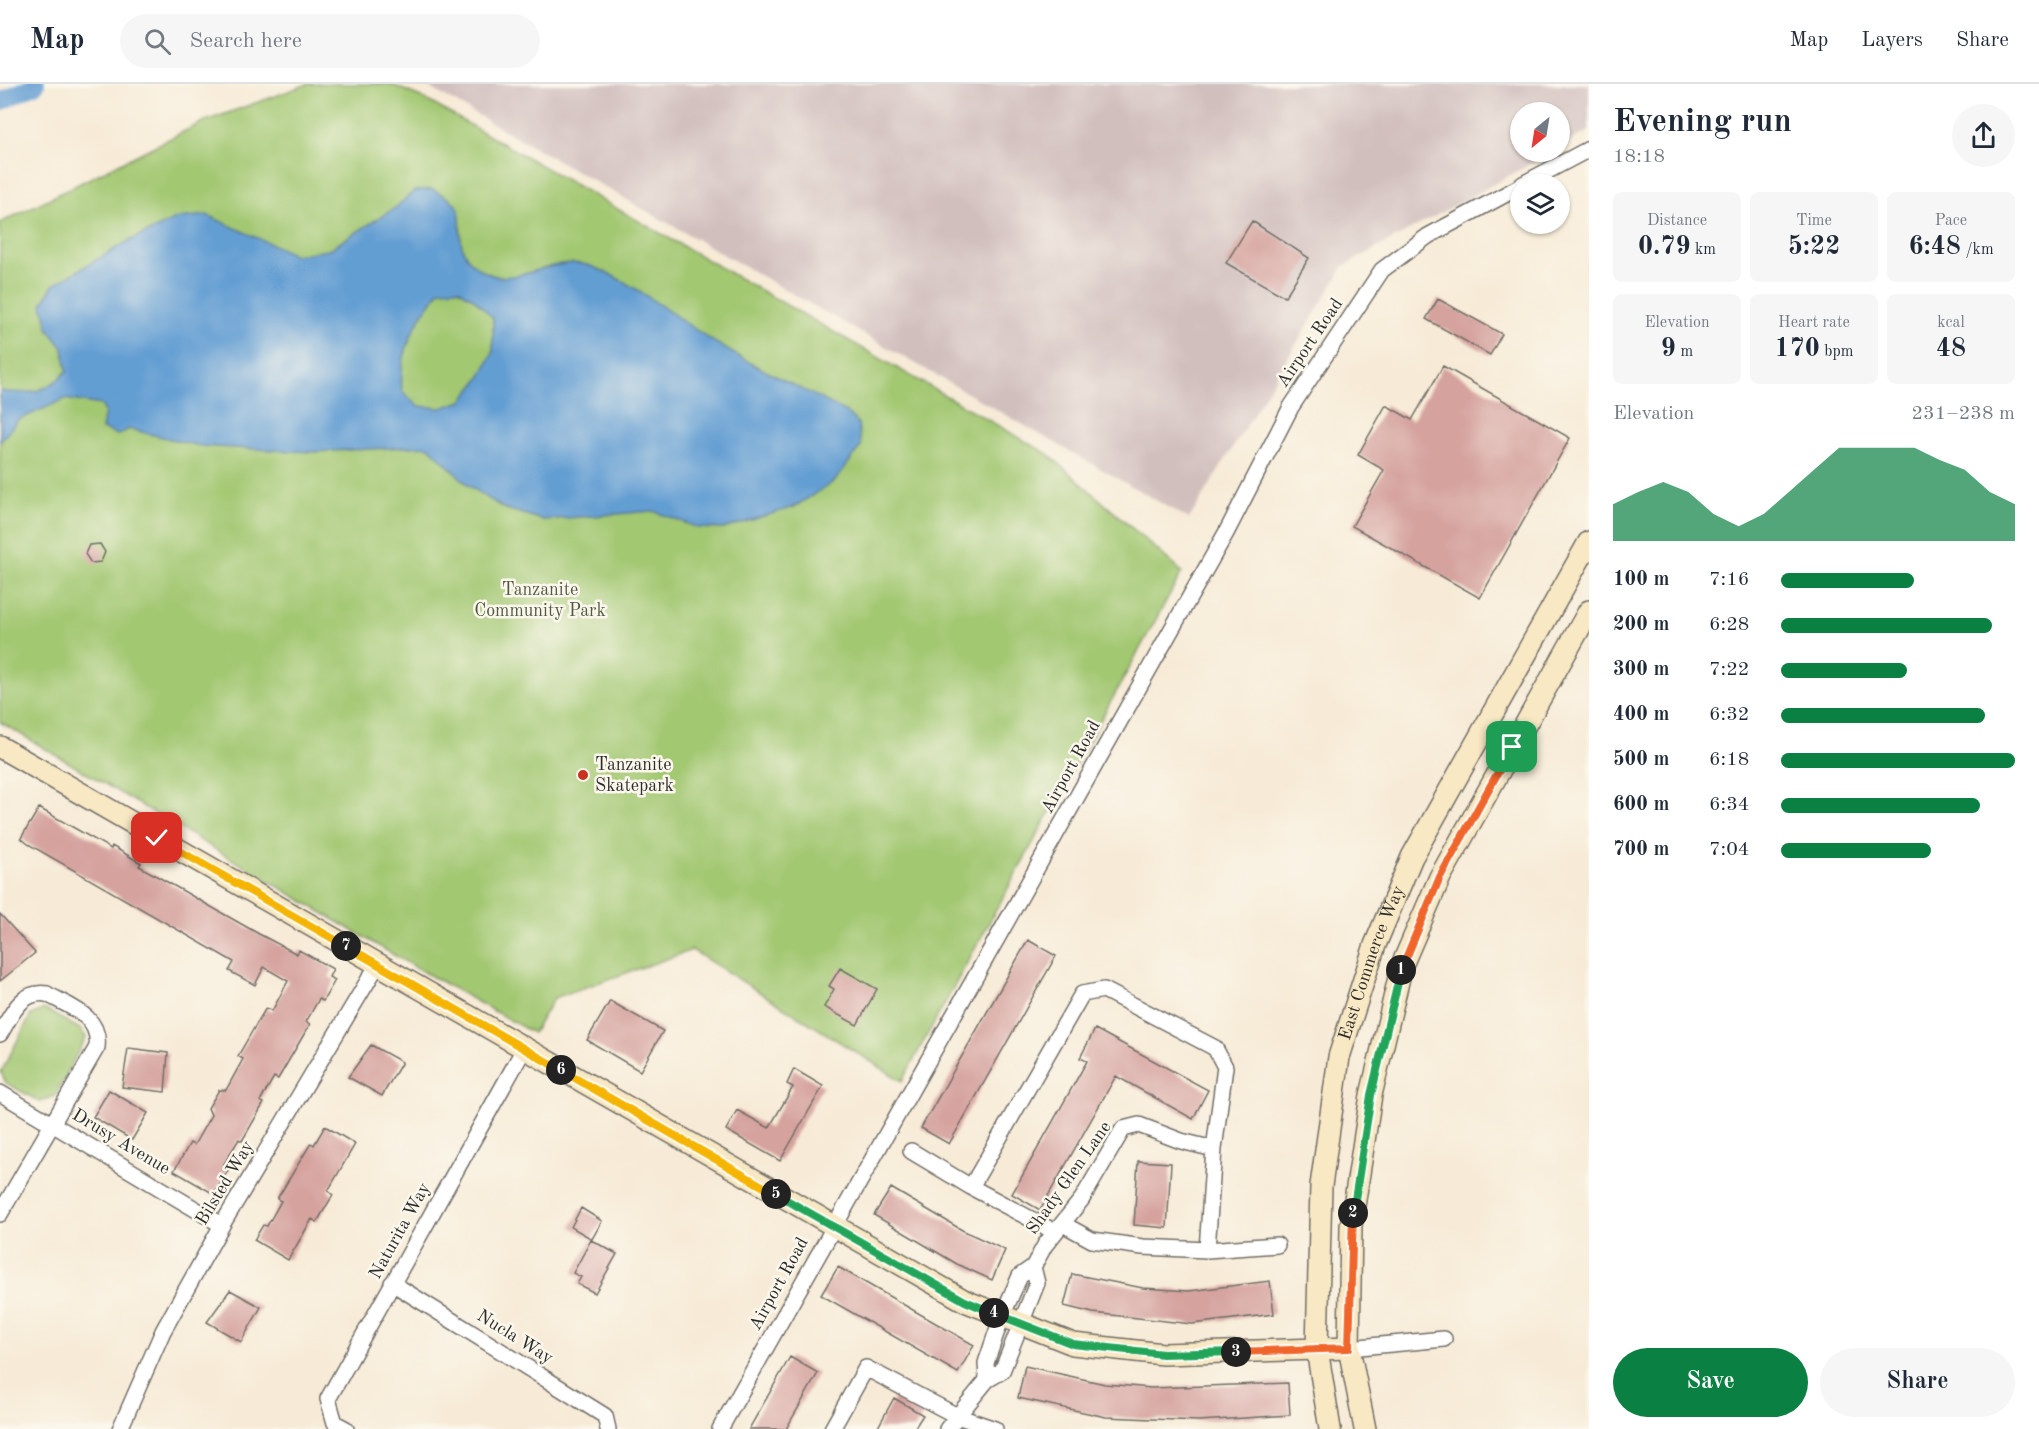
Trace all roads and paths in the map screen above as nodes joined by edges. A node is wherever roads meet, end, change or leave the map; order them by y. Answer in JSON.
{"nodes":[{"id":1,"x":1589,"y":149,"type":"edge"},
{"id":2,"x":1542,"y":174,"type":"edge"},
{"id":3,"x":1510,"y":192,"type":"edge"},
{"id":4,"x":1589,"y":542,"type":"edge"},
{"id":5,"x":1589,"y":610,"type":"edge"},
{"id":6,"x":0,"y":747,"type":"edge"},
{"id":7,"x":378,"y":964,"type":"junction"},
{"id":8,"x":0,"y":1034,"type":"edge"},
{"id":9,"x":524,"y":1050,"type":"junction"},
{"id":10,"x":0,"y":1093,"type":"edge"},
{"id":11,"x":51,"y":1123,"type":"junction"},
{"id":12,"x":1214,"y":1149,"type":"junction"},
{"id":13,"x":911,"y":1151,"type":"dead end"},
{"id":14,"x":971,"y":1187,"type":"junction"},
{"id":15,"x":0,"y":1214,"type":"edge"},
{"id":16,"x":222,"y":1225,"type":"junction"},
{"id":17,"x":833,"y":1227,"type":"junction"},
{"id":18,"x":1059,"y":1228,"type":"junction"},
{"id":19,"x":1277,"y":1245,"type":"dead end"},
{"id":20,"x":1207,"y":1250,"type":"junction"},
{"id":21,"x":1033,"y":1267,"type":"junction"},
{"id":22,"x":393,"y":1283,"type":"junction"},
{"id":23,"x":1002,"y":1316,"type":"junction"},
{"id":24,"x":1021,"y":1325,"type":"junction"},
{"id":25,"x":1444,"y":1339,"type":"dead end"},
{"id":26,"x":1349,"y":1348,"type":"junction"},
{"id":27,"x":1317,"y":1349,"type":"junction"},
{"id":28,"x":987,"y":1380,"type":"junction"},
{"id":29,"x":957,"y":1416,"type":"junction"},
{"id":30,"x":120,"y":1429,"type":"edge"},
{"id":31,"x":346,"y":1429,"type":"edge"},
{"id":32,"x":609,"y":1429,"type":"edge"},
{"id":33,"x":720,"y":1429,"type":"edge"},
{"id":34,"x":832,"y":1429,"type":"edge"},
{"id":35,"x":947,"y":1429,"type":"edge"},
{"id":36,"x":995,"y":1429,"type":"edge"},
{"id":37,"x":1330,"y":1429,"type":"edge"},
{"id":38,"x":1365,"y":1429,"type":"edge"}],
"edges":[{"from":1,"to":2,"type":"street","name":"Airport Road"},
{"from":3,"to":17,"type":"street","name":"Airport Road"},
{"from":4,"to":27,"type":"main road","name":"East Commerce Way"},
{"from":5,"to":26,"type":"main road","name":"East Commerce Way"},
{"from":6,"to":7,"type":"main road"},
{"from":7,"to":9,"type":"main road"},
{"from":7,"to":16,"type":"street","name":"Bilsted Way"},
{"from":8,"to":11,"type":"street"},
{"from":9,"to":17,"type":"main road"},
{"from":9,"to":22,"type":"street","name":"Naturita Way"},
{"from":10,"to":11,"type":"street","name":"Drusy Avenue"},
{"from":11,"to":15,"type":"street"},
{"from":11,"to":16,"type":"street","name":"Drusy Avenue"},
{"from":12,"to":14,"type":"street"},
{"from":12,"to":18,"type":"street","name":"Shady Glen Lane"},
{"from":12,"to":20,"type":"street"},
{"from":13,"to":14,"type":"street"},
{"from":14,"to":18,"type":"street"},
{"from":16,"to":30,"type":"street","name":"Bilsted Way"},
{"from":17,"to":23,"type":"main road"},
{"from":17,"to":33,"type":"street","name":"Airport Road"},
{"from":18,"to":20,"type":"street"},
{"from":18,"to":21,"type":"street","name":"Shady Glen Lane"},
{"from":19,"to":20,"type":"street"},
{"from":21,"to":23,"type":"street","name":"Shady Glen Lane"},
{"from":21,"to":24,"type":"street"},
{"from":22,"to":31,"type":"street","name":"Naturita Way"},
{"from":22,"to":32,"type":"street","name":"Nucla Way"},
{"from":23,"to":24,"type":"main road"},
{"from":23,"to":28,"type":"street","name":"Shady Glen Lane"},
{"from":24,"to":27,"type":"main road"},
{"from":24,"to":28,"type":"street"},
{"from":25,"to":26,"type":"street"},
{"from":26,"to":27,"type":"main road"},
{"from":26,"to":38,"type":"main road","name":"East Commerce Way"},
{"from":27,"to":37,"type":"main road","name":"East Commerce Way"},
{"from":28,"to":29,"type":"street"},
{"from":29,"to":34,"type":"street"},
{"from":29,"to":35,"type":"street"},
{"from":29,"to":36,"type":"street"}]}
